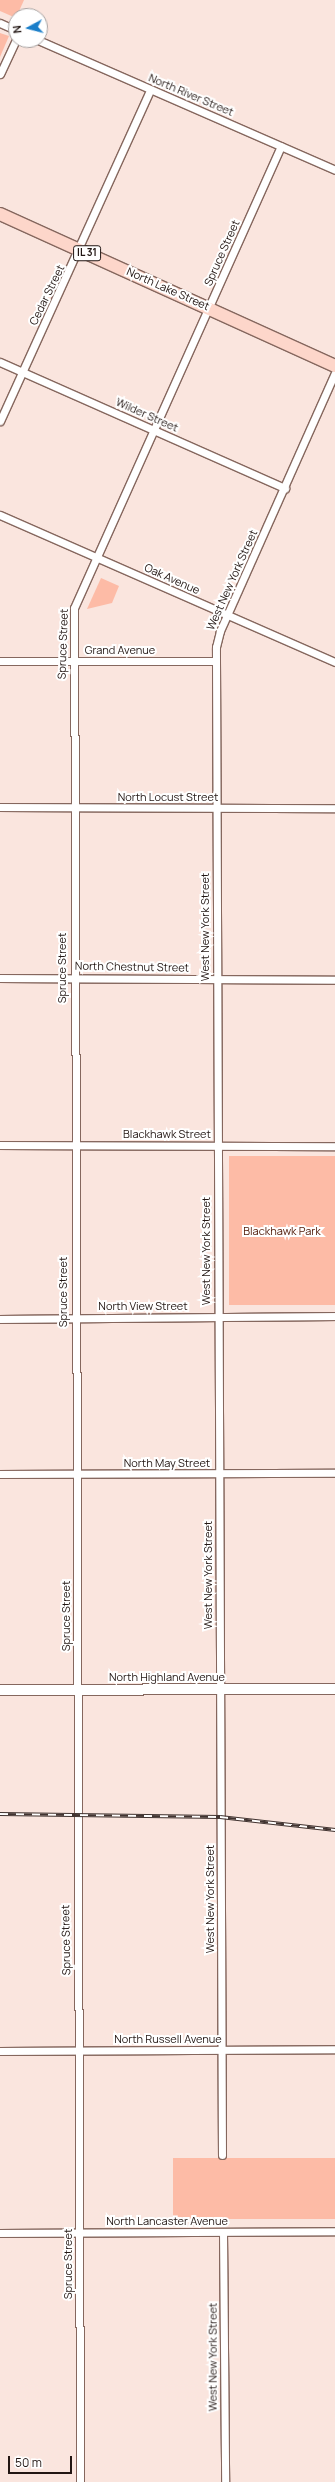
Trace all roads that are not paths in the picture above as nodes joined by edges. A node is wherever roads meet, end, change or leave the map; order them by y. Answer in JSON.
{"nodes":[{"id":1,"x":48,"y":44,"type":"edge"},
{"id":2,"x":12,"y":48,"type":"edge"},
{"id":3,"x":0,"y":74,"type":"edge"},
{"id":4,"x":150,"y":90,"type":"junction"},
{"id":5,"x":281,"y":146,"type":"junction"},
{"id":6,"x":335,"y":170,"type":"edge"},
{"id":7,"x":0,"y":214,"type":"edge"},
{"id":8,"x":78,"y":249,"type":"junction"},
{"id":9,"x":210,"y":307,"type":"junction"},
{"id":10,"x":0,"y":362,"type":"edge"},
{"id":11,"x":335,"y":366,"type":"edge"},
{"id":12,"x":22,"y":372,"type":"junction"},
{"id":13,"x":335,"y":373,"type":"edge"},
{"id":14,"x":0,"y":421,"type":"edge"},
{"id":15,"x":154,"y":430,"type":"junction"},
{"id":16,"x":285,"y":488,"type":"junction"},
{"id":17,"x":0,"y":516,"type":"edge"},
{"id":18,"x":96,"y":558,"type":"junction"},
{"id":19,"x":227,"y":616,"type":"junction"},
{"id":20,"x":216,"y":660,"type":"junction"},
{"id":21,"x":0,"y":661,"type":"edge"},
{"id":22,"x":72,"y":661,"type":"junction"},
{"id":23,"x":335,"y":662,"type":"edge"},
{"id":24,"x":0,"y":807,"type":"edge"},
{"id":25,"x":73,"y":807,"type":"junction"},
{"id":26,"x":216,"y":808,"type":"junction"},
{"id":27,"x":335,"y":808,"type":"edge"},
{"id":28,"x":0,"y":978,"type":"edge"},
{"id":29,"x":72,"y":978,"type":"junction"},
{"id":30,"x":216,"y":979,"type":"junction"},
{"id":31,"x":335,"y":980,"type":"edge"},
{"id":32,"x":217,"y":1144,"type":"junction"},
{"id":33,"x":0,"y":1145,"type":"edge"},
{"id":34,"x":73,"y":1145,"type":"junction"},
{"id":35,"x":335,"y":1146,"type":"edge"},
{"id":36,"x":335,"y":1316,"type":"edge"},
{"id":37,"x":217,"y":1317,"type":"junction"},
{"id":38,"x":74,"y":1318,"type":"junction"},
{"id":39,"x":0,"y":1319,"type":"edge"},
{"id":40,"x":0,"y":1474,"type":"edge"},
{"id":41,"x":76,"y":1474,"type":"junction"},
{"id":42,"x":219,"y":1474,"type":"junction"},
{"id":43,"x":335,"y":1474,"type":"edge"},
{"id":44,"x":78,"y":1689,"type":"junction"},
{"id":45,"x":220,"y":1689,"type":"junction"},
{"id":46,"x":335,"y":1689,"type":"edge"},
{"id":47,"x":0,"y":1690,"type":"edge"},
{"id":48,"x":335,"y":2048,"type":"edge"},
{"id":49,"x":79,"y":2050,"type":"junction"},
{"id":50,"x":221,"y":2050,"type":"junction"},
{"id":51,"x":0,"y":2051,"type":"edge"},
{"id":52,"x":222,"y":2155,"type":"dead end"},
{"id":53,"x":335,"y":2231,"type":"edge"},
{"id":54,"x":223,"y":2232,"type":"junction"},
{"id":55,"x":0,"y":2233,"type":"edge"},
{"id":56,"x":79,"y":2233,"type":"junction"},
{"id":57,"x":80,"y":2482,"type":"edge"},
{"id":58,"x":225,"y":2482,"type":"edge"}],
"edges":[{"from":1,"to":4,"type":"street","name":"North River Street"},
{"from":2,"to":3,"type":"street"},
{"from":4,"to":5,"type":"street","name":"North River Street"},
{"from":4,"to":8,"type":"street","name":"Cedar Street"},
{"from":5,"to":6,"type":"street","name":"North River Street"},
{"from":5,"to":9,"type":"street","name":"Spruce Street"},
{"from":7,"to":8,"type":"main road","name":"North Lake Street","number":"IL 31"},
{"from":8,"to":9,"type":"main road","name":"North Lake Street","number":"IL 31"},
{"from":8,"to":12,"type":"street","name":"Cedar Street"},
{"from":9,"to":11,"type":"main road","name":"North Lake Street","number":"IL 31"},
{"from":9,"to":15,"type":"street","name":"Spruce Street"},
{"from":10,"to":12,"type":"street","name":"Wilder Street"},
{"from":12,"to":14,"type":"street","name":"Cedar Street"},
{"from":12,"to":15,"type":"street","name":"Wilder Street"},
{"from":13,"to":16,"type":"street","name":"West New York Street"},
{"from":15,"to":16,"type":"street","name":"Wilder Street"},
{"from":15,"to":18,"type":"street","name":"Spruce Street"},
{"from":16,"to":19,"type":"street","name":"West New York Street"},
{"from":17,"to":18,"type":"street","name":"Oak Avenue"},
{"from":18,"to":19,"type":"street","name":"Oak Avenue"},
{"from":18,"to":22,"type":"street","name":"Spruce Street"},
{"from":19,"to":20,"type":"street","name":"West New York Street"},
{"from":19,"to":23,"type":"street","name":"Oak Avenue"},
{"from":20,"to":22,"type":"street","name":"Grand Avenue"},
{"from":20,"to":26,"type":"street","name":"West New York Street"},
{"from":21,"to":22,"type":"street","name":"Grand Avenue"},
{"from":22,"to":25,"type":"street","name":"Spruce Street"},
{"from":24,"to":25,"type":"street","name":"North Locust Street"},
{"from":25,"to":26,"type":"street","name":"North Locust Street"},
{"from":25,"to":29,"type":"street","name":"Spruce Street"},
{"from":26,"to":27,"type":"street","name":"North Locust Street"},
{"from":26,"to":30,"type":"street","name":"West New York Street"},
{"from":28,"to":29,"type":"street","name":"North Chestnut Street"},
{"from":29,"to":30,"type":"street","name":"North Chestnut Street"},
{"from":29,"to":34,"type":"street","name":"Spruce Street"},
{"from":30,"to":31,"type":"street","name":"North Chestnut Street"},
{"from":30,"to":32,"type":"street","name":"West New York Street"},
{"from":32,"to":34,"type":"street","name":"Blackhawk Street"},
{"from":32,"to":35,"type":"street","name":"Blackhawk Street"},
{"from":32,"to":37,"type":"street","name":"West New York Street"},
{"from":33,"to":34,"type":"street","name":"Blackhawk Street"},
{"from":34,"to":38,"type":"street","name":"Spruce Street"},
{"from":36,"to":37,"type":"street","name":"North View Street"},
{"from":37,"to":38,"type":"street","name":"North View Street"},
{"from":37,"to":42,"type":"street","name":"West New York Street"},
{"from":38,"to":39,"type":"street","name":"North View Street"},
{"from":38,"to":41,"type":"street","name":"Spruce Street"},
{"from":40,"to":41,"type":"street","name":"North May Street"},
{"from":41,"to":42,"type":"street","name":"North May Street"},
{"from":41,"to":44,"type":"street","name":"Spruce Street"},
{"from":42,"to":43,"type":"street","name":"North May Street"},
{"from":42,"to":45,"type":"street","name":"West New York Street"},
{"from":44,"to":45,"type":"street","name":"North Highland Avenue"},
{"from":44,"to":47,"type":"street","name":"North Highland Avenue"},
{"from":44,"to":49,"type":"street","name":"Spruce Street"},
{"from":45,"to":46,"type":"street","name":"North Highland Avenue"},
{"from":45,"to":50,"type":"street","name":"West New York Street"},
{"from":48,"to":50,"type":"street","name":"North Russell Avenue"},
{"from":49,"to":50,"type":"street","name":"North Russell Avenue"},
{"from":49,"to":51,"type":"street","name":"North Russell Avenue"},
{"from":49,"to":56,"type":"street","name":"Spruce Street"},
{"from":50,"to":52,"type":"street","name":"West New York Street"},
{"from":53,"to":54,"type":"street","name":"North Lancaster Avenue"},
{"from":54,"to":56,"type":"street","name":"North Lancaster Avenue"},
{"from":54,"to":58,"type":"street","name":"West New York Street"},
{"from":55,"to":56,"type":"street","name":"North Lancaster Avenue"},
{"from":56,"to":57,"type":"street","name":"Spruce Street"}]}
